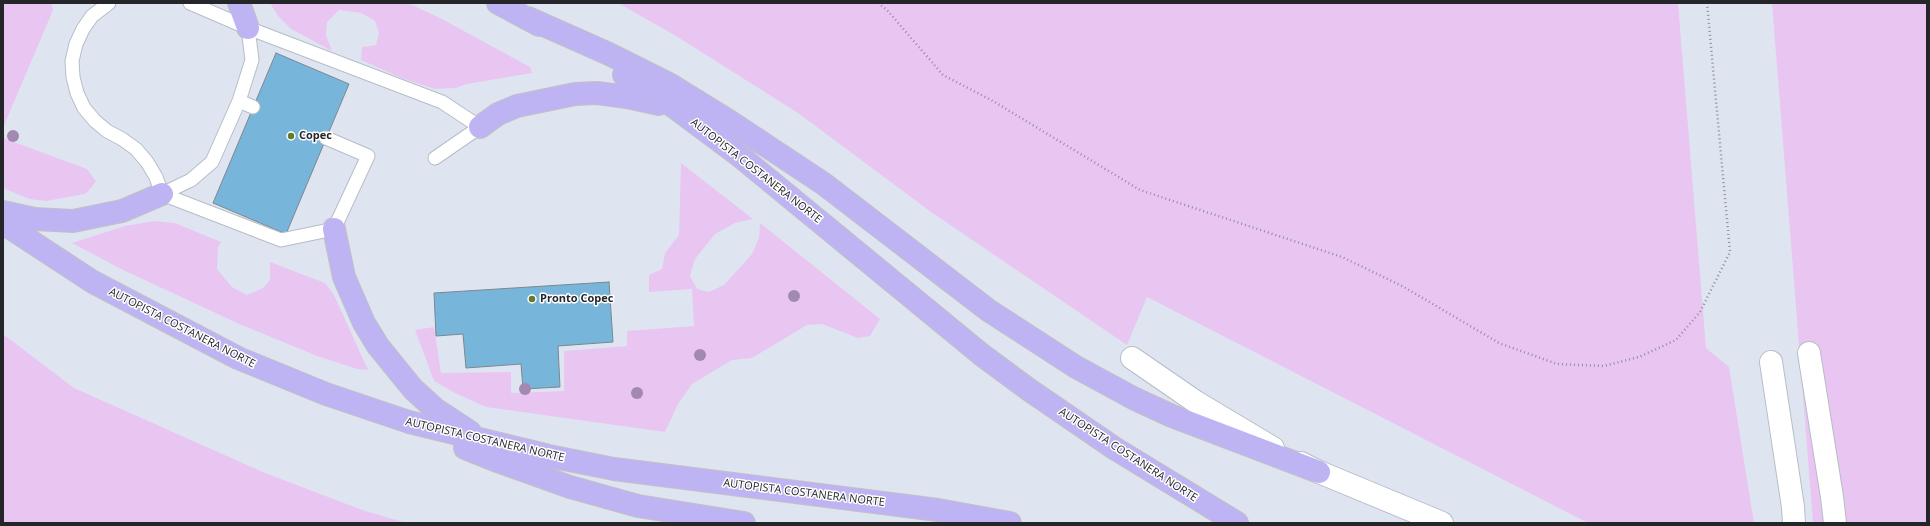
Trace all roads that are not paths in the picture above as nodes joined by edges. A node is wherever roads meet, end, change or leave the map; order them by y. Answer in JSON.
{"nodes":[{"id":1,"x":109,"y":3,"type":"edge"},
{"id":2,"x":190,"y":3,"type":"edge"},
{"id":3,"x":240,"y":3,"type":"edge"},
{"id":4,"x":498,"y":3,"type":"edge"},
{"id":5,"x":528,"y":18,"type":"junction"},
{"id":6,"x":248,"y":28,"type":"junction"},
{"id":7,"x":238,"y":101,"type":"junction"},
{"id":8,"x":253,"y":107,"type":"dead end"},
{"id":9,"x":674,"y":107,"type":"junction"},
{"id":10,"x":480,"y":127,"type":"junction"},
{"id":11,"x":326,"y":138,"type":"dead end"},
{"id":12,"x":435,"y":158,"type":"dead end"},
{"id":13,"x":162,"y":194,"type":"junction"},
{"id":14,"x":3,"y":212,"type":"edge"},
{"id":15,"x":3,"y":223,"type":"edge"},
{"id":16,"x":334,"y":229,"type":"junction"},
{"id":17,"x":1809,"y":353,"type":"dead end"},
{"id":18,"x":1132,"y":358,"type":"dead end"},
{"id":19,"x":1771,"y":362,"type":"dead end"},
{"id":20,"x":409,"y":422,"type":"junction"},
{"id":21,"x":486,"y":442,"type":"junction"},
{"id":22,"x":1319,"y":472,"type":"junction"},
{"id":23,"x":744,"y":523,"type":"edge"},
{"id":24,"x":1010,"y":523,"type":"edge"},
{"id":25,"x":1237,"y":523,"type":"edge"},
{"id":26,"x":1442,"y":523,"type":"edge"},
{"id":27,"x":1794,"y":523,"type":"edge"},
{"id":28,"x":1835,"y":523,"type":"edge"}],
"edges":[{"from":1,"to":13,"type":"lane"},
{"from":2,"to":6,"type":"lane"},
{"from":3,"to":6,"type":"highway"},
{"from":4,"to":5,"type":"highway","name":"AUTOPISTA COSTANERA NORTE"},
{"from":5,"to":9,"type":"highway","name":"AUTOPISTA COSTANERA NORTE"},
{"from":5,"to":22,"type":"highway"},
{"from":6,"to":7,"type":"lane"},
{"from":6,"to":10,"type":"lane"},
{"from":7,"to":8,"type":"lane"},
{"from":7,"to":13,"type":"lane"},
{"from":9,"to":10,"type":"highway"},
{"from":9,"to":25,"type":"highway","name":"AUTOPISTA COSTANERA NORTE"},
{"from":10,"to":12,"type":"lane"},
{"from":11,"to":16,"type":"lane"},
{"from":13,"to":14,"type":"highway"},
{"from":13,"to":16,"type":"lane"},
{"from":15,"to":20,"type":"highway","name":"AUTOPISTA COSTANERA NORTE"},
{"from":16,"to":21,"type":"highway"},
{"from":17,"to":28,"type":"street"},
{"from":18,"to":22,"type":"street"},
{"from":19,"to":27,"type":"street"},
{"from":20,"to":21,"type":"highway","name":"AUTOPISTA COSTANERA NORTE"},
{"from":20,"to":23,"type":"highway"},
{"from":21,"to":24,"type":"highway","name":"AUTOPISTA COSTANERA NORTE"},
{"from":22,"to":26,"type":"street"}]}
